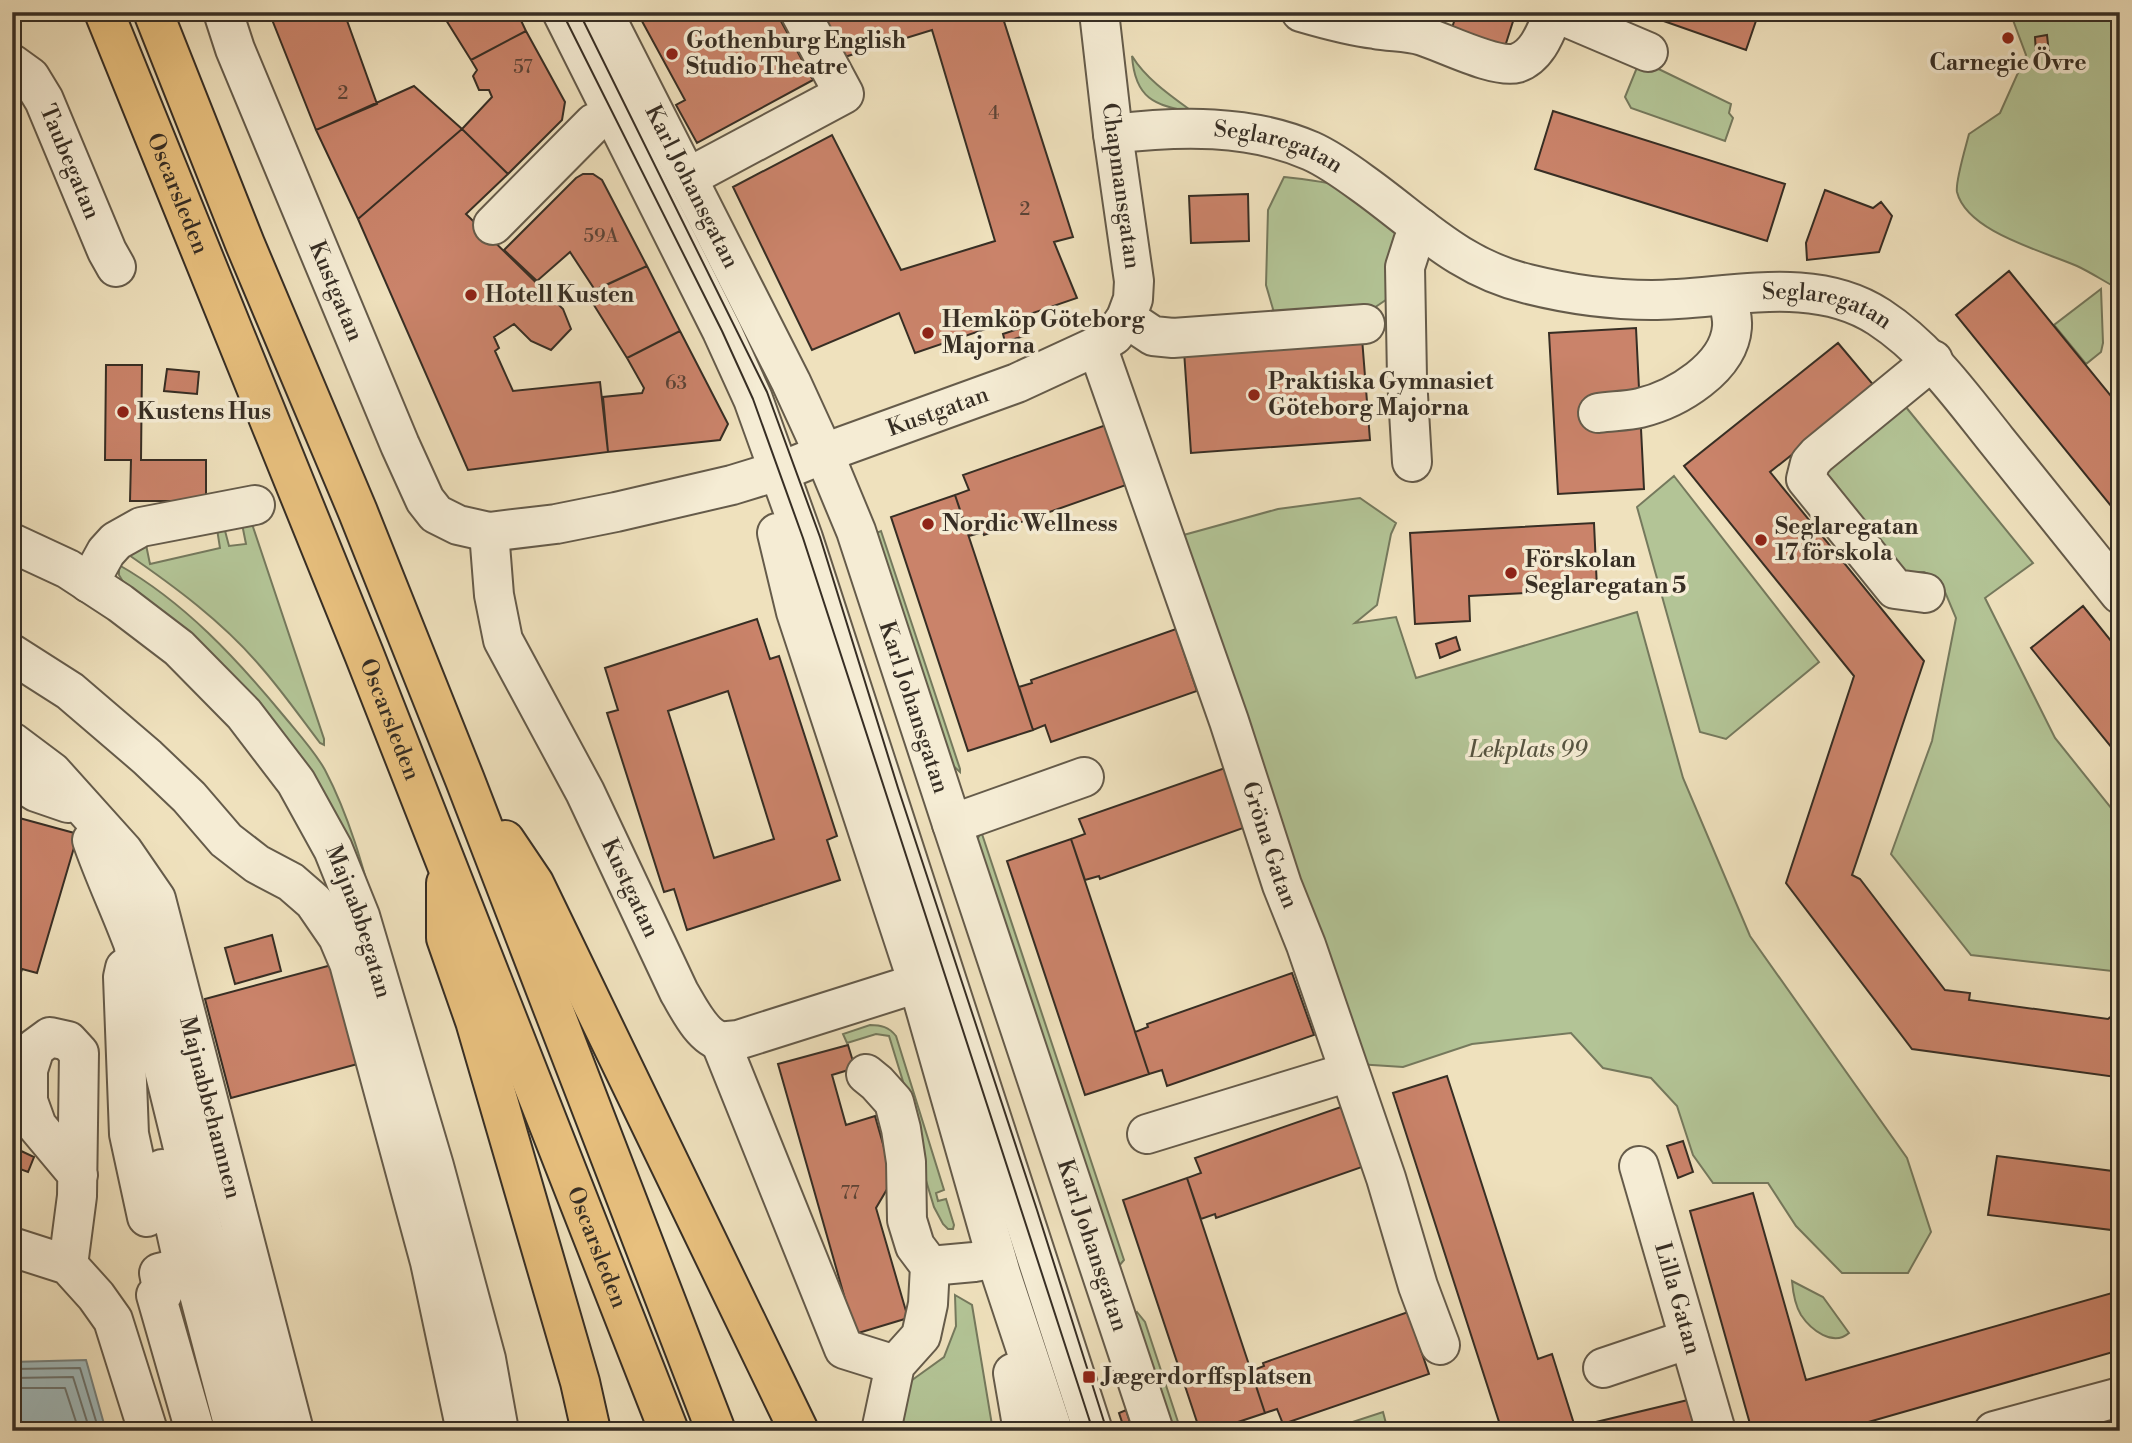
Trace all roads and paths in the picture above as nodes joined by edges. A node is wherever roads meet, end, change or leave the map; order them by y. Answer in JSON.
{"nodes":[{"id":1,"x":104,"y":12,"type":"edge"},
{"id":2,"x":153,"y":12,"type":"edge"},
{"id":3,"x":204,"y":12,"type":"edge"},
{"id":4,"x":223,"y":12,"type":"edge"},
{"id":5,"x":534,"y":12,"type":"edge"},
{"id":6,"x":562,"y":12,"type":"edge"},
{"id":7,"x":579,"y":12,"type":"edge"},
{"id":8,"x":603,"y":12,"type":"edge"},
{"id":9,"x":800,"y":12,"type":"edge"},
{"id":10,"x":1099,"y":12,"type":"edge"},
{"id":11,"x":1301,"y":12,"type":"edge"},
{"id":12,"x":1554,"y":12,"type":"edge"},
{"id":13,"x":235,"y":49,"type":"junction"},
{"id":14,"x":1648,"y":52,"type":"dead end"},
{"id":15,"x":12,"y":64,"type":"edge"},
{"id":16,"x":594,"y":123,"type":"junction"},
{"id":17,"x":1113,"y":134,"type":"junction"},
{"id":18,"x":687,"y":178,"type":"junction"},
{"id":19,"x":493,"y":225,"type":"dead end"},
{"id":20,"x":1421,"y":228,"type":"junction"},
{"id":21,"x":116,"y":267,"type":"dead end"},
{"id":22,"x":1727,"y":295,"type":"junction"},
{"id":23,"x":1126,"y":318,"type":"junction"},
{"id":24,"x":1365,"y":324,"type":"dead end"},
{"id":25,"x":1097,"y":346,"type":"junction"},
{"id":26,"x":1933,"y":360,"type":"junction"},
{"id":27,"x":1598,"y":413,"type":"dead end"},
{"id":28,"x":1412,"y":462,"type":"dead end"},
{"id":29,"x":789,"y":467,"type":"junction"},
{"id":30,"x":255,"y":505,"type":"dead end"},
{"id":31,"x":489,"y":532,"type":"junction"},
{"id":32,"x":12,"y":543,"type":"edge"},
{"id":33,"x":89,"y":583,"type":"junction"},
{"id":34,"x":1925,"y":593,"type":"dead end"},
{"id":35,"x":2120,"y":594,"type":"edge"},
{"id":36,"x":12,"y":654,"type":"edge"},
{"id":37,"x":12,"y":742,"type":"edge"},
{"id":38,"x":12,"y":764,"type":"edge"},
{"id":39,"x":12,"y":777,"type":"edge"},
{"id":40,"x":1084,"y":777,"type":"dead end"},
{"id":41,"x":465,"y":780,"type":"junction"},
{"id":42,"x":12,"y":803,"type":"edge"},
{"id":43,"x":952,"y":824,"type":"junction"},
{"id":44,"x":86,"y":826,"type":"junction"},
{"id":45,"x":447,"y":863,"type":"junction"},
{"id":46,"x":130,"y":951,"type":"junction"},
{"id":47,"x":918,"y":983,"type":"junction"},
{"id":48,"x":720,"y":1041,"type":"junction"},
{"id":49,"x":1349,"y":1072,"type":"junction"},
{"id":50,"x":866,"y":1074,"type":"dead end"},
{"id":51,"x":22,"y":1123,"type":"edge"},
{"id":52,"x":1147,"y":1134,"type":"dead end"},
{"id":53,"x":1639,"y":1166,"type":"dead end"},
{"id":54,"x":78,"y":1175,"type":"junction"},
{"id":55,"x":12,"y":1247,"type":"edge"},
{"id":56,"x":183,"y":1262,"type":"junction"},
{"id":57,"x":68,"y":1265,"type":"junction"},
{"id":58,"x":930,"y":1266,"type":"junction"},
{"id":59,"x":998,"y":1266,"type":"junction"},
{"id":60,"x":1689,"y":1339,"type":"junction"},
{"id":61,"x":1440,"y":1345,"type":"dead end"},
{"id":62,"x":895,"y":1365,"type":"junction"},
{"id":63,"x":1603,"y":1368,"type":"dead end"},
{"id":64,"x":2120,"y":1396,"type":"edge"},
{"id":65,"x":2033,"y":1426,"type":"edge"},
{"id":66,"x":148,"y":1431,"type":"edge"},
{"id":67,"x":195,"y":1431,"type":"edge"},
{"id":68,"x":207,"y":1431,"type":"edge"},
{"id":69,"x":220,"y":1431,"type":"edge"},
{"id":70,"x":235,"y":1431,"type":"edge"},
{"id":71,"x":249,"y":1431,"type":"edge"},
{"id":72,"x":266,"y":1431,"type":"edge"},
{"id":73,"x":294,"y":1431,"type":"edge"},
{"id":74,"x":466,"y":1431,"type":"edge"},
{"id":75,"x":499,"y":1431,"type":"edge"},
{"id":76,"x":591,"y":1431,"type":"edge"},
{"id":77,"x":669,"y":1431,"type":"edge"},
{"id":78,"x":716,"y":1431,"type":"edge"},
{"id":79,"x":799,"y":1431,"type":"edge"},
{"id":80,"x":881,"y":1431,"type":"edge"},
{"id":81,"x":1023,"y":1431,"type":"edge"},
{"id":82,"x":1053,"y":1431,"type":"edge"},
{"id":83,"x":1093,"y":1431,"type":"edge"},
{"id":84,"x":1107,"y":1431,"type":"edge"},
{"id":85,"x":1154,"y":1431,"type":"edge"},
{"id":86,"x":1716,"y":1431,"type":"edge"},
{"id":87,"x":1994,"y":1431,"type":"edge"}],
"edges":[{"from":1,"to":45,"type":"highway","name":"Oscarsleden"},
{"from":2,"to":41,"type":"highway","name":"Oscarsleden"},
{"from":3,"to":13,"type":"street"},
{"from":4,"to":13,"type":"street","name":"Kustgatan"},
{"from":5,"to":16,"type":"street","name":"Karl Johansgatan"},
{"from":6,"to":29,"type":"street"},
{"from":7,"to":29,"type":"street"},
{"from":8,"to":18,"type":"street","name":"Karl Johansgatan"},
{"from":9,"to":18,"type":"street"},
{"from":10,"to":17,"type":"street","name":"Chapmansgatan"},
{"from":11,"to":12,"type":"street"},
{"from":12,"to":14,"type":"street"},
{"from":13,"to":31,"type":"street","name":"Kustgatan"},
{"from":15,"to":21,"type":"street","name":"Taubegatan"},
{"from":16,"to":19,"type":"street"},
{"from":16,"to":29,"type":"street","name":"Karl Johansgatan"},
{"from":17,"to":20,"type":"street","name":"Seglaregatan"},
{"from":17,"to":23,"type":"street","name":"Chapmansgatan"},
{"from":18,"to":29,"type":"street","name":"Karl Johansgatan"},
{"from":20,"to":22,"type":"street","name":"Seglaregatan"},
{"from":20,"to":28,"type":"street"},
{"from":22,"to":26,"type":"street","name":"Seglaregatan"},
{"from":22,"to":27,"type":"street"},
{"from":23,"to":24,"type":"street"},
{"from":23,"to":25,"type":"street"},
{"from":25,"to":29,"type":"street","name":"Kustgatan"},
{"from":25,"to":49,"type":"street","name":"Gröna Gatan"},
{"from":26,"to":34,"type":"street"},
{"from":26,"to":35,"type":"street","name":"Seglaregatan"},
{"from":29,"to":31,"type":"street","name":"Kustgatan"},
{"from":29,"to":43,"type":"street","name":"Karl Johansgatan"},
{"from":29,"to":47,"type":"street","name":"Karl Johansgatan"},
{"from":29,"to":83,"type":"street"},
{"from":29,"to":84,"type":"street"},
{"from":30,"to":33,"type":"street"},
{"from":31,"to":48,"type":"street","name":"Kustgatan"},
{"from":32,"to":33,"type":"street","name":"Majnabbegatan"},
{"from":33,"to":75,"type":"street","name":"Majnabbegatan"},
{"from":36,"to":74,"type":"street"},
{"from":37,"to":44,"type":"street"},
{"from":38,"to":44,"type":"street"},
{"from":39,"to":44,"type":"street"},
{"from":40,"to":43,"type":"street"},
{"from":41,"to":78,"type":"highway","name":"Oscarsleden"},
{"from":41,"to":79,"type":"highway"},
{"from":42,"to":44,"type":"street","name":"Majnabbehamnen"},
{"from":43,"to":85,"type":"street","name":"Karl Johansgatan"},
{"from":44,"to":46,"type":"street","name":"Majnabbehamnen"},
{"from":44,"to":73,"type":"street","name":"Majnabbehamnen"},
{"from":45,"to":76,"type":"highway"},
{"from":45,"to":77,"type":"highway","name":"Oscarsleden"},
{"from":46,"to":56,"type":"street","name":"Majnabbehamnen"},
{"from":46,"to":56,"type":"street","name":"Majnabbehamnen"},
{"from":47,"to":48,"type":"street"},
{"from":47,"to":59,"type":"street","name":"Karl Johansgatan"},
{"from":48,"to":62,"type":"street"},
{"from":49,"to":52,"type":"street"},
{"from":49,"to":61,"type":"street","name":"Gröna Gatan"},
{"from":50,"to":58,"type":"street"},
{"from":51,"to":54,"type":"street"},
{"from":51,"to":54,"type":"street"},
{"from":53,"to":60,"type":"street","name":"Lilla Gatan"},
{"from":54,"to":57,"type":"street"},
{"from":55,"to":57,"type":"street"},
{"from":56,"to":67,"type":"street","name":"Majnabbehamnen"},
{"from":56,"to":68,"type":"street","name":"Majnabbehamnen"},
{"from":56,"to":69,"type":"street","name":"Majnabbehamnen"},
{"from":56,"to":70,"type":"street","name":"Majnabbehamnen"},
{"from":56,"to":71,"type":"street","name":"Majnabbehamnen"},
{"from":56,"to":72,"type":"street","name":"Majnabbehamnen"},
{"from":57,"to":66,"type":"street"},
{"from":58,"to":59,"type":"street"},
{"from":58,"to":62,"type":"street"},
{"from":59,"to":81,"type":"street","name":"Karl Johansgatan"},
{"from":59,"to":82,"type":"street","name":"Karl Johansgatan"},
{"from":60,"to":63,"type":"street"},
{"from":60,"to":86,"type":"street","name":"Lilla Gatan"},
{"from":62,"to":80,"type":"street"},
{"from":64,"to":65,"type":"street"},
{"from":65,"to":87,"type":"street"}]}
